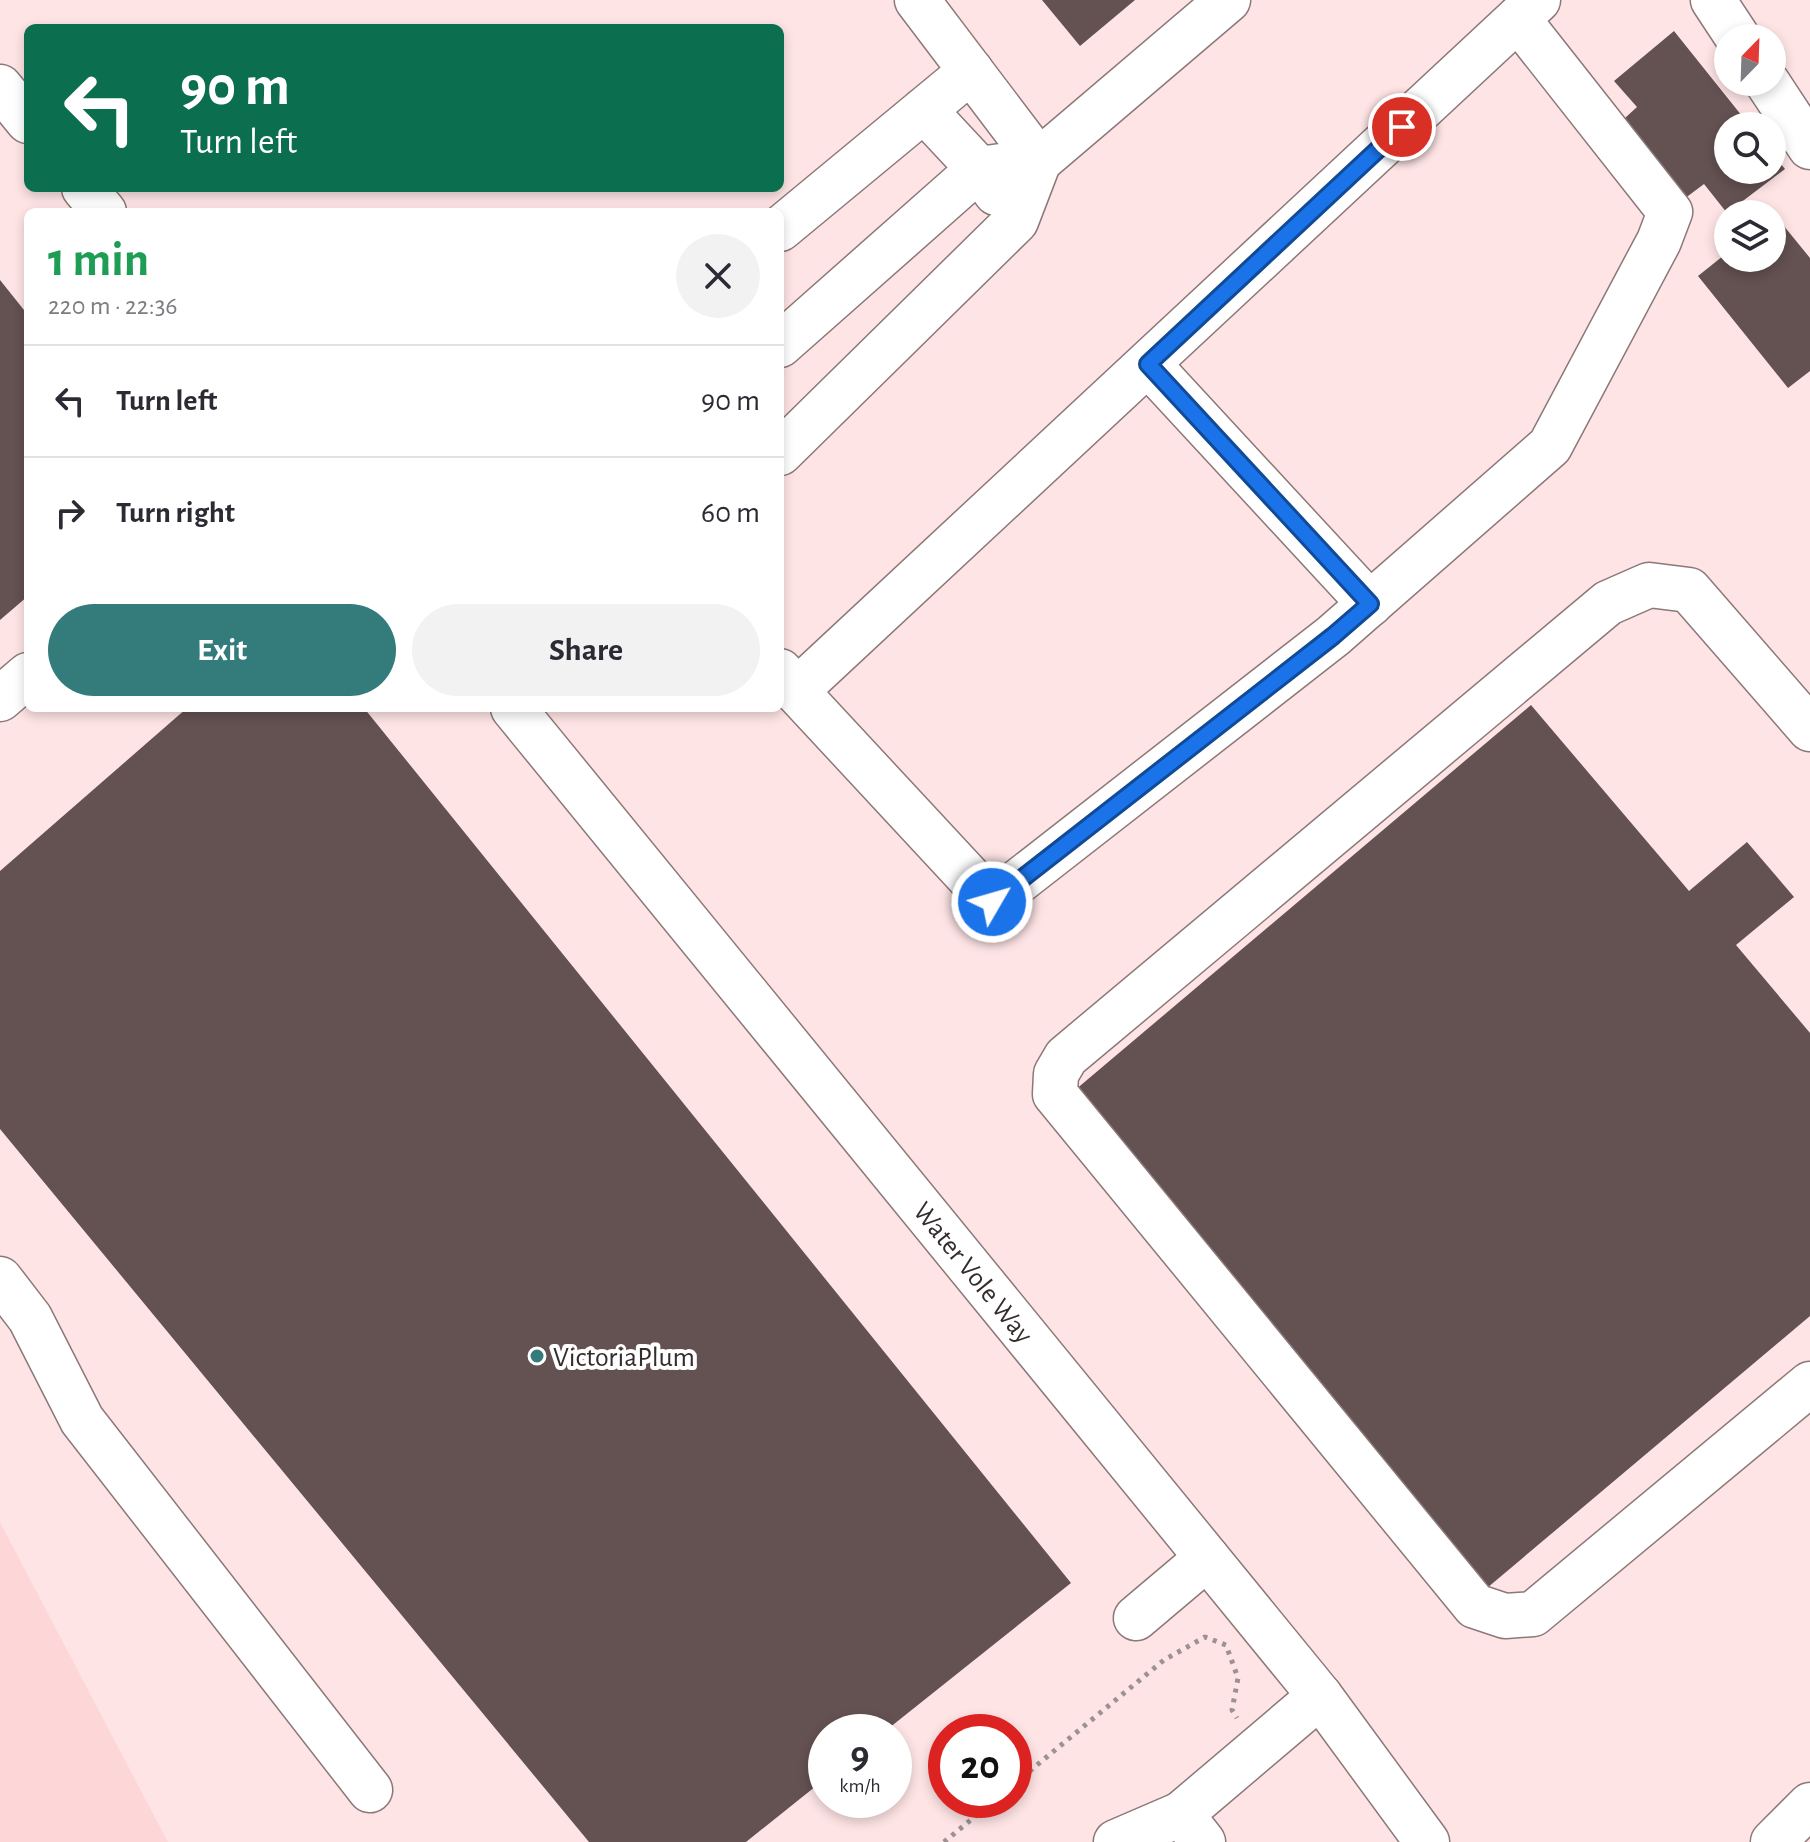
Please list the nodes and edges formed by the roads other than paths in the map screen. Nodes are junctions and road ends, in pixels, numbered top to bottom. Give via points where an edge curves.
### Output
1 (917, 0) edge
2 (1228, 0) edge
3 (1528, 10) edge
4 (971, 71) junction
5 (0, 87) edge
6 (1776, 96) edge
7 (924, 110) junction
8 (24, 116) edge
9 (1810, 147) edge
10 (1039, 161) junction
11 (979, 169) junction
12 (87, 192) edge
13 (101, 208) edge
14 (1016, 221) junction
15 (784, 226) edge
16 (784, 341) edge
17 (1148, 364) junction
18 (784, 449) edge
19 (1370, 604) junction
20 (24, 678) edge
21 (788, 681) edge
22 (0, 699) edge
23 (516, 712) edge
24 (1810, 729) edge
25 (0, 1279) edge
26 (1810, 1384) edge
27 (1207, 1558) junction
28 (1136, 1618) dead end
29 (1320, 1696) junction
30 (370, 1790) dead end
31 (1810, 1805) edge
32 (1192, 1828) edge
33 (1116, 1842) edge
34 (1427, 1842) edge
35 (1773, 1842) edge

1 - 4 street
2 - 10 street
3 - 17 street
3 - 19 street via 1670,212 1550,446
4 - 7 street
4 - 10 street
5 - 8 street
6 - 9 street
7 - 11 street
7 - 15 street
10 - 11 street
10 - 14 street
11 - 14 street
11 - 16 street
12 - 13 street
14 - 18 street
17 - 19 street
17 - 21 street
19 - 21 street via 992,902
20 - 22 street
23 - 27 street, Water Vole Way
24 - 26 street via 1689,590 1649,585 1608,603 1066,1057 1056,1074 1055,1094 1475,1606 1505,1616 1533,1614
25 - 30 street via 30,1318 82,1420
27 - 28 street
27 - 29 street, Water Vole Way
29 - 32 street via 1258,1749
29 - 34 street, Water Vole Way
31 - 35 street
32 - 33 street

